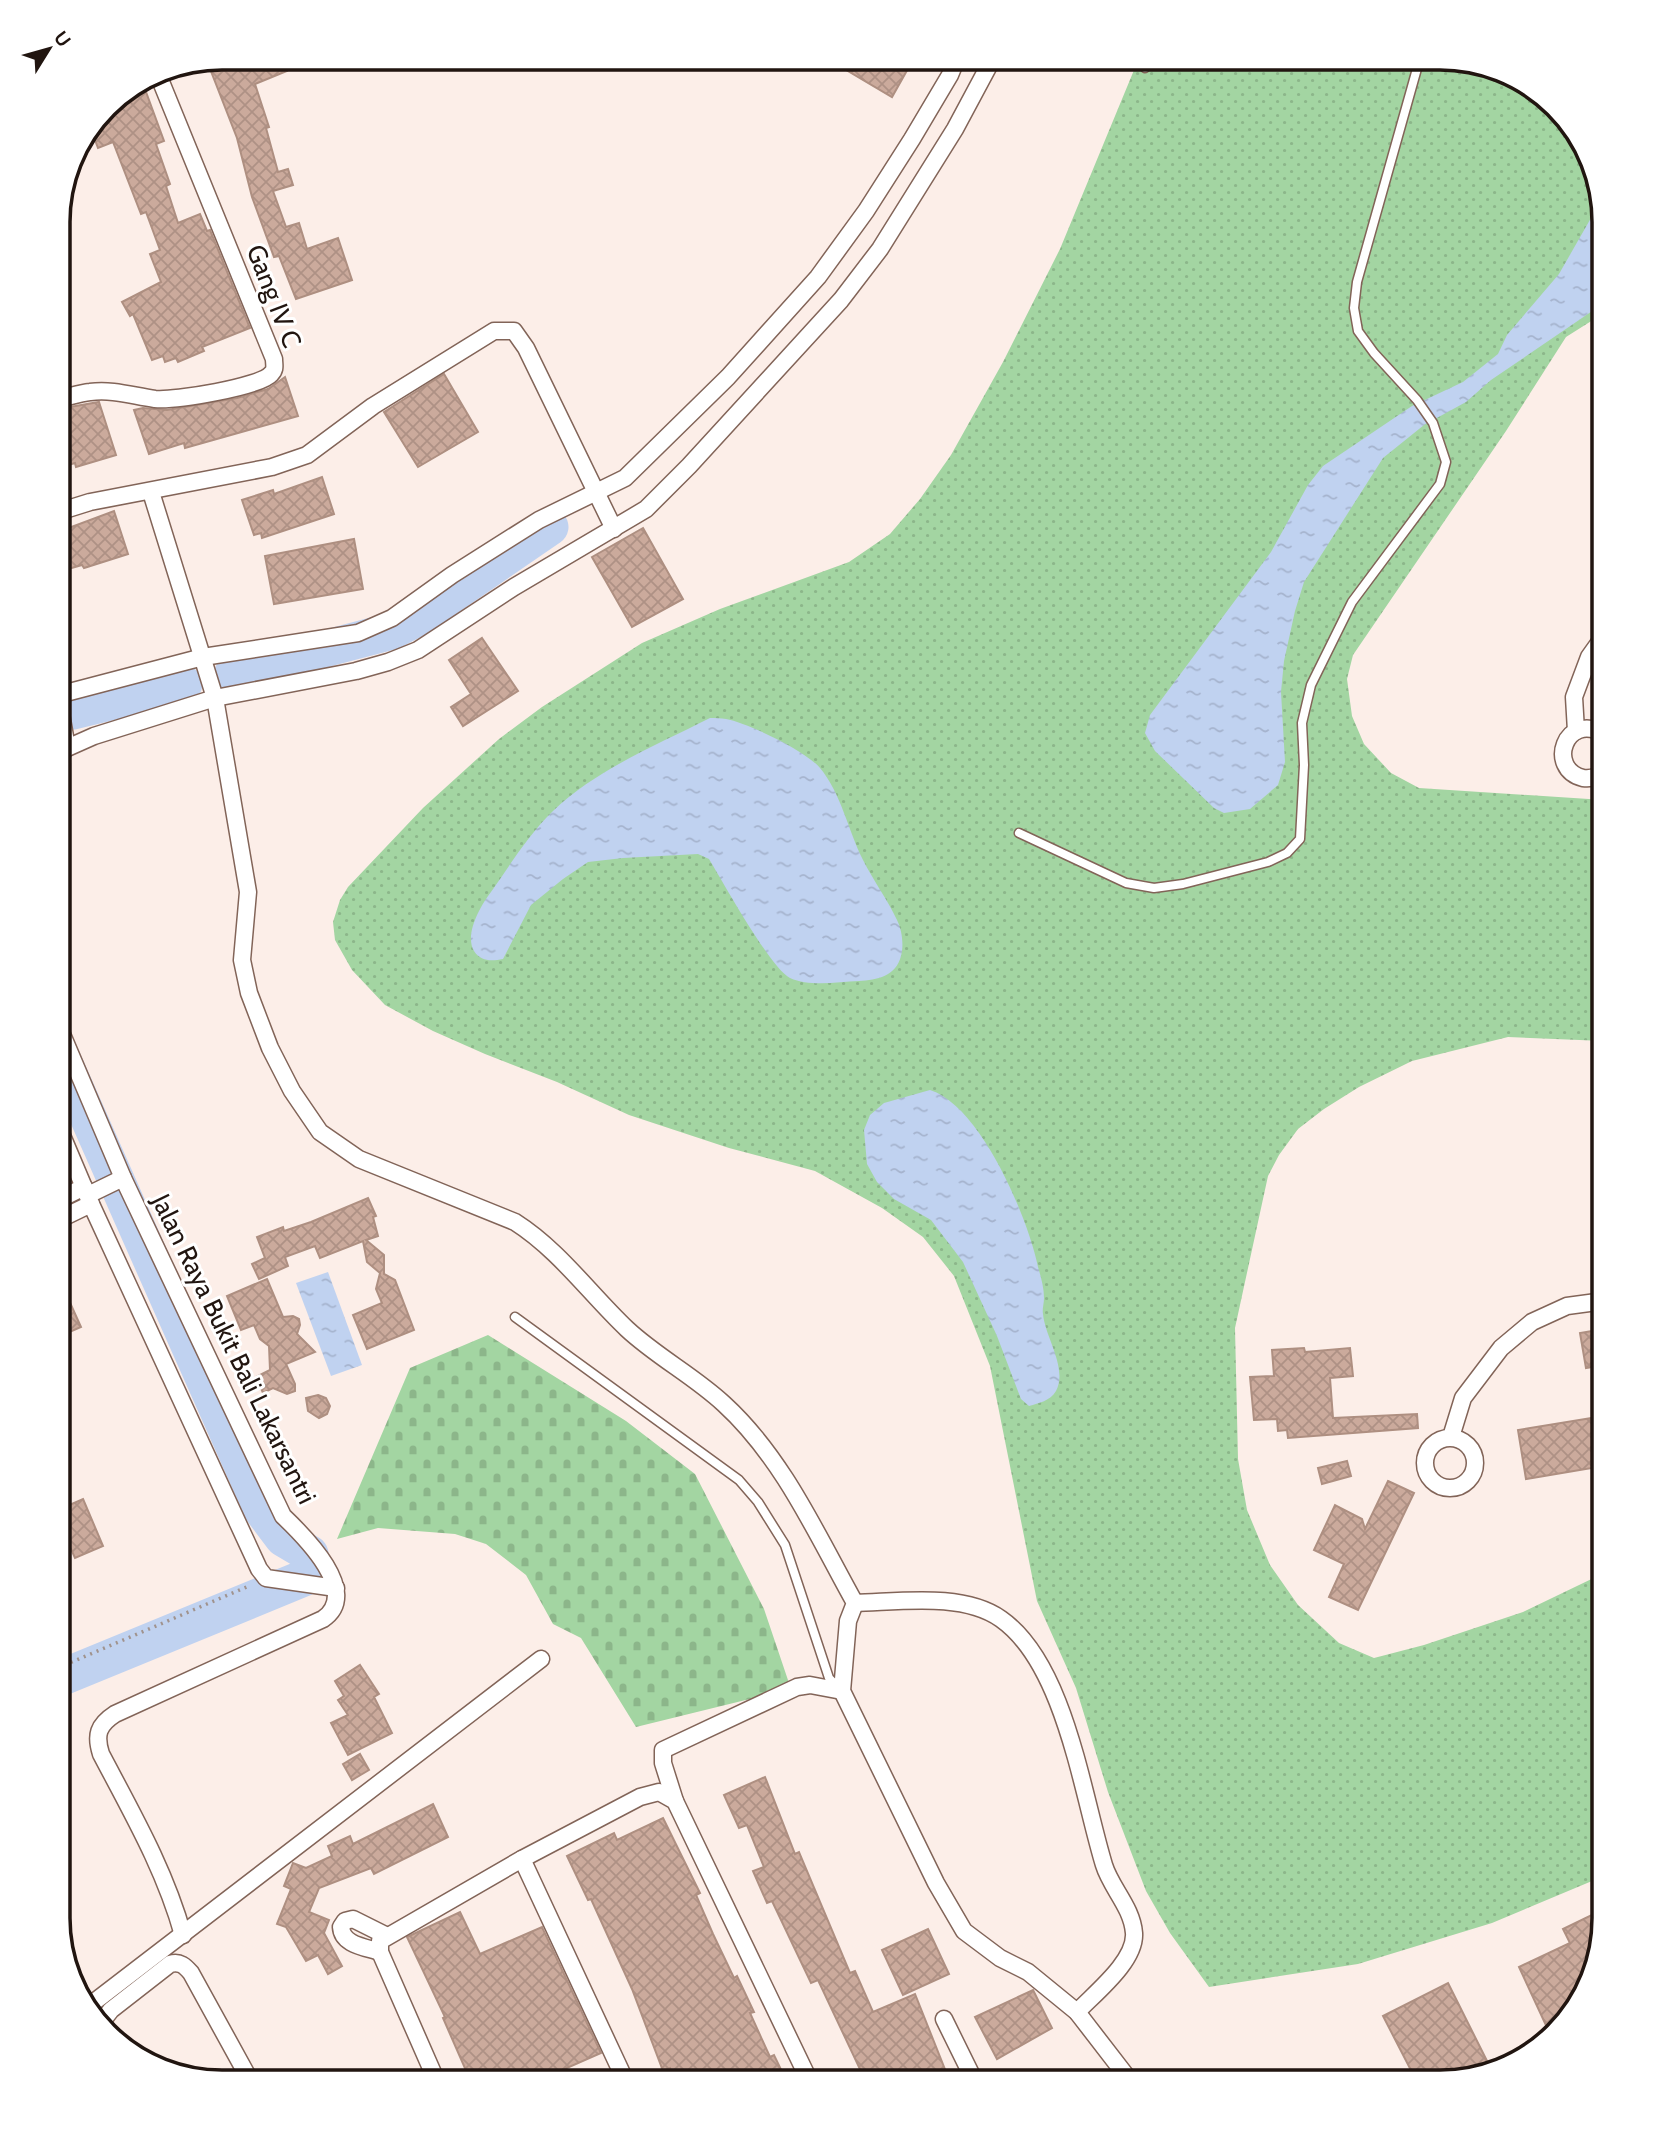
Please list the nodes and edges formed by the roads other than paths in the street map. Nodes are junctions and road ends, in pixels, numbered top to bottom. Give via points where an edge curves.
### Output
1 (952, 70) edge
2 (987, 70) edge
3 (1417, 70) edge
4 (162, 83) edge
5 (70, 396) edge
6 (151, 492) junction
7 (597, 492) junction
8 (70, 508) edge
9 (614, 529) junction
10 (1592, 653) edge
11 (203, 657) junction
12 (70, 693) edge
13 (215, 698) junction
14 (1592, 729) edge
15 (1576, 731) junction
16 (70, 747) edge
17 (1592, 777) edge
18 (1019, 833) dead end
19 (70, 1054) edge
20 (70, 1151) edge
21 (121, 1179) junction
22 (91, 1194) junction
23 (70, 1198) edge
24 (70, 1211) edge
25 (1592, 1303) edge
26 (515, 1317) dead end
27 (1451, 1437) dead end
28 (329, 1586) junction
29 (855, 1604) junction
30 (541, 1659) dead end
31 (842, 1691) junction
32 (675, 1801) junction
33 (522, 1859) junction
34 (183, 1935) junction
35 (95, 2001) edge
36 (1077, 2012) junction
37 (106, 2016) edge
38 (944, 2019) dead end
39 (244, 2070) edge
40 (432, 2070) edge
41 (620, 2070) edge
42 (804, 2070) edge
43 (969, 2070) edge
44 (1122, 2070) edge

1 - 7 street via 866,211 818,277 660,446 625,478
2 - 9 street via 880,249 841,300 689,466 646,509
3 - 18 lane via 1357,282 1354,308 1358,331 1433,423 1446,462 1440,484 1352,602 1311,685 1302,723 1300,839 1287,853 1268,862 1154,888 1126,883
4 - 5 street, Gang IV C via 275,369 257,383 175,400 126,392
6 - 7 street via 272,467 307,455 373,406 494,331 514,331 526,348
6 - 8 street
6 - 11 street
7 - 9 street
7 - 11 street via 539,520 393,618 358,633
9 - 13 street via 418,650 356,671
10 - 15 street via 1574,696
11 - 12 street
11 - 13 street
13 - 16 street
13 - 29 street via 248,892 242,960 249,993 270,1048 320,1132 359,1159 516,1222 537,1236 629,1331 726,1405 759,1443 786,1478
14 - 15 street
15 - 17 street via 1564,745 1565,764 1579,777
19 - 21 street, Jalan Raya Bukit Bali Lakarsantri
20 - 22 street
21 - 22 street
21 - 28 street, Jalan Raya Bukit Bali Lakarsantri via 283,1516 304,1535 329,1570
22 - 23 street
22 - 24 street
22 - 28 street via 259,1569 266,1578
25 - 27 street via 1567,1306 1532,1322 1501,1348 1462,1398
26 - 31 lane via 746,1488 785,1545 829,1678
28 - 34 street via 337,1602 333,1613 115,1714 98,1729 101,1754 173,1898
29 - 31 street via 848,1621
29 - 36 street via 931,1600 969,1606 1000,1618 1027,1645 1048,1680 1069,1736 1105,1869 1127,1907 1134,1934 1128,1959
30 - 34 street
31 - 32 street via 797,1687 663,1750
31 - 36 street via 964,1931 1028,1972
32 - 33 street via 659,1792 640,1797
32 - 42 street
33 - 40 street via 382,1943
33 - 41 street
34 - 35 street
36 - 44 street
37 - 39 street via 160,1972 176,1962 184,1965
38 - 43 street

